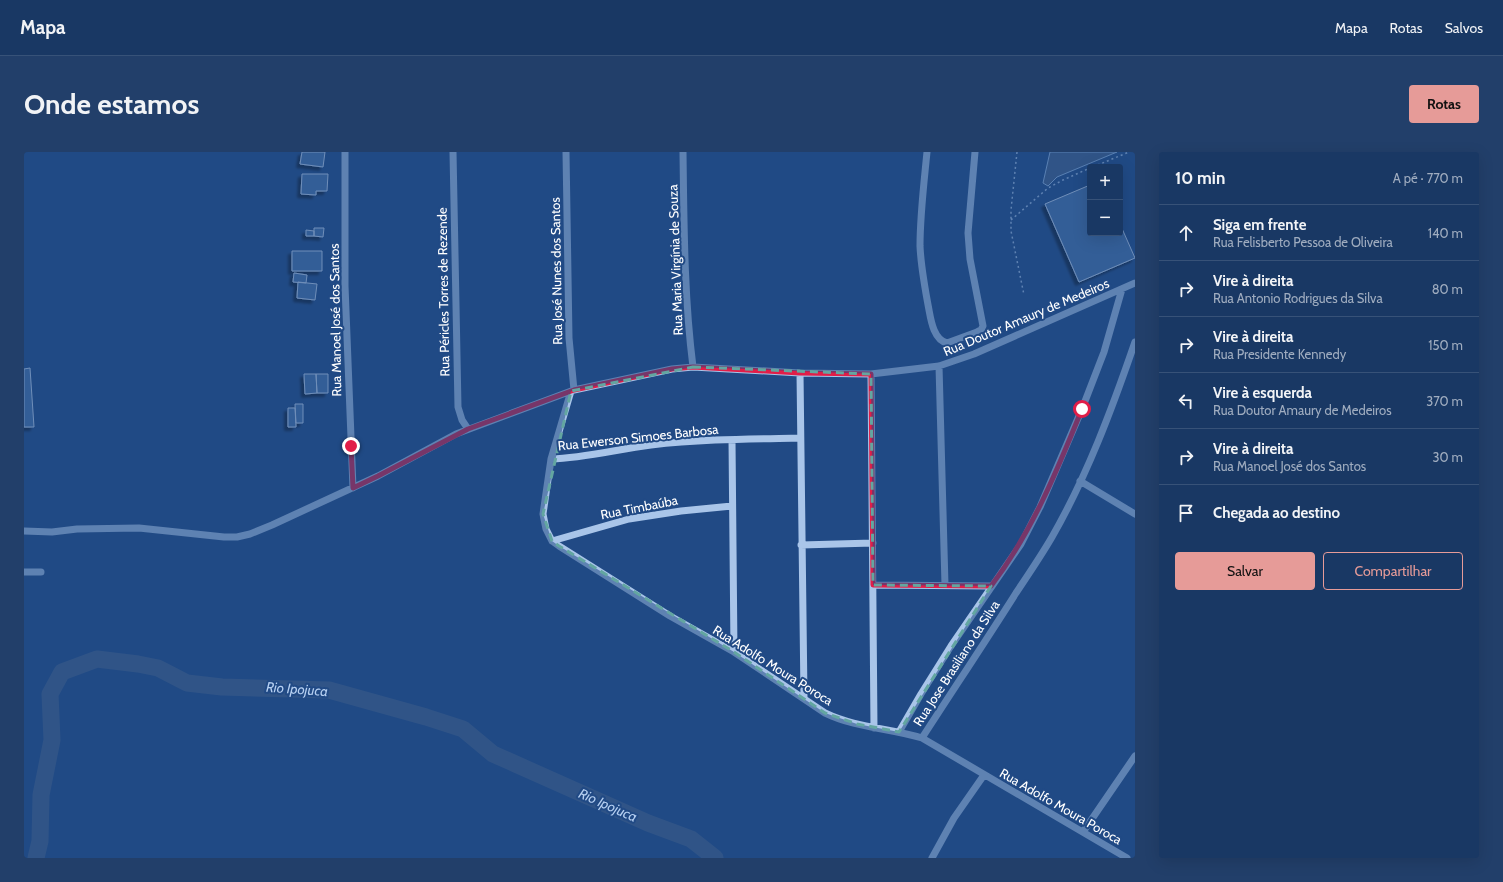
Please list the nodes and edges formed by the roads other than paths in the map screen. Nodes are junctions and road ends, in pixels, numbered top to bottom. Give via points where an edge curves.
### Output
1 (453, 152) edge
2 (566, 152) edge
3 (684, 152) edge
4 (926, 152) edge
5 (975, 152) edge
6 (347, 153) edge
7 (1135, 283) edge
8 (1122, 289) junction
9 (1135, 342) edge
10 (939, 366) junction
11 (693, 367) junction
12 (800, 373) junction
13 (871, 374) junction
14 (572, 391) junction
15 (468, 429) junction
16 (800, 438) junction
17 (732, 440) junction
18 (552, 459) junction
19 (1080, 481) junction
20 (353, 488) junction
21 (732, 506) junction
22 (1135, 514) edge
23 (24, 531) edge
24 (552, 541) junction
25 (873, 543) junction
26 (801, 544) junction
27 (24, 572) edge
28 (41, 572) dead end
29 (873, 585) junction
30 (945, 585) junction
31 (991, 586) junction
32 (734, 652) junction
33 (804, 697) junction
34 (874, 728) junction
35 (899, 732) junction
36 (922, 738) junction
37 (1135, 756) edge
38 (984, 775) junction
39 (1083, 832) junction
40 (932, 858) edge
41 (1127, 858) edge

1 - 15 street, Rua Péricles Torres de Rezende via 458,407
2 - 14 street, Rua José Nunes dos Santos
3 - 11 street, Rua Maria Virgínia de Souza via 686,302
4 - 5 street, Rua Doutor Amaury de Medeiros via 920,225 924,285 936,333 939,339 947,343 977,332 983,326 968,241
6 - 20 street, Rua Manoel José dos Santos via 345,286
7 - 8 street, Rua Doutor Amaury de Medeiros
8 - 10 street, Rua Doutor Amaury de Medeiros via 974,354
8 - 31 street via 1104,352 1040,507 1021,544
9 - 19 street, Rua Jose Brasiliano da Silva via 1116,398
10 - 13 street, Rua Doutor Amaury de Medeiros
10 - 30 street
11 - 12 street, Rua Doutor Amaury de Medeiros
11 - 14 street, Rua Doutor Amaury de Medeiros via 672,369
12 - 13 street, Rua Doutor Amaury de Medeiros
12 - 16 street
13 - 25 street
14 - 15 street, Rua Doutor Amaury de Medeiros
14 - 18 street
15 - 20 street, Rua Doutor Amaury de Medeiros
16 - 17 street, Rua Ewerson Simoes Barbosa
16 - 26 street
17 - 18 street, Rua Ewerson Simoes Barbosa via 706,440
17 - 21 street
18 - 24 street via 543,514
19 - 22 street
19 - 36 street, Rua Jose Brasiliano da Silva via 1051,538
20 - 23 street, Rua Doutor Amaury de Medeiros via 272,525 237,537 140,528
21 - 24 street, Rua Timbaúba via 629,519
21 - 32 street
24 - 32 street, Rua Adolfo Moura Poroca via 663,612
25 - 26 street
25 - 29 street
26 - 33 street
27 - 28 street
29 - 30 street
29 - 34 street
30 - 31 street
31 - 35 street
32 - 33 street, Rua Adolfo Moura Poroca
33 - 34 street, Rua Adolfo Moura Poroca via 840,720
34 - 35 street, Rua Adolfo Moura Poroca
35 - 36 street, Rua Adolfo Moura Poroca
36 - 38 street, Rua Adolfo Moura Poroca
37 - 39 street
38 - 39 street, Rua Adolfo Moura Poroca
38 - 40 street via 954,818
39 - 41 street, Rua Adolfo Moura Poroca

